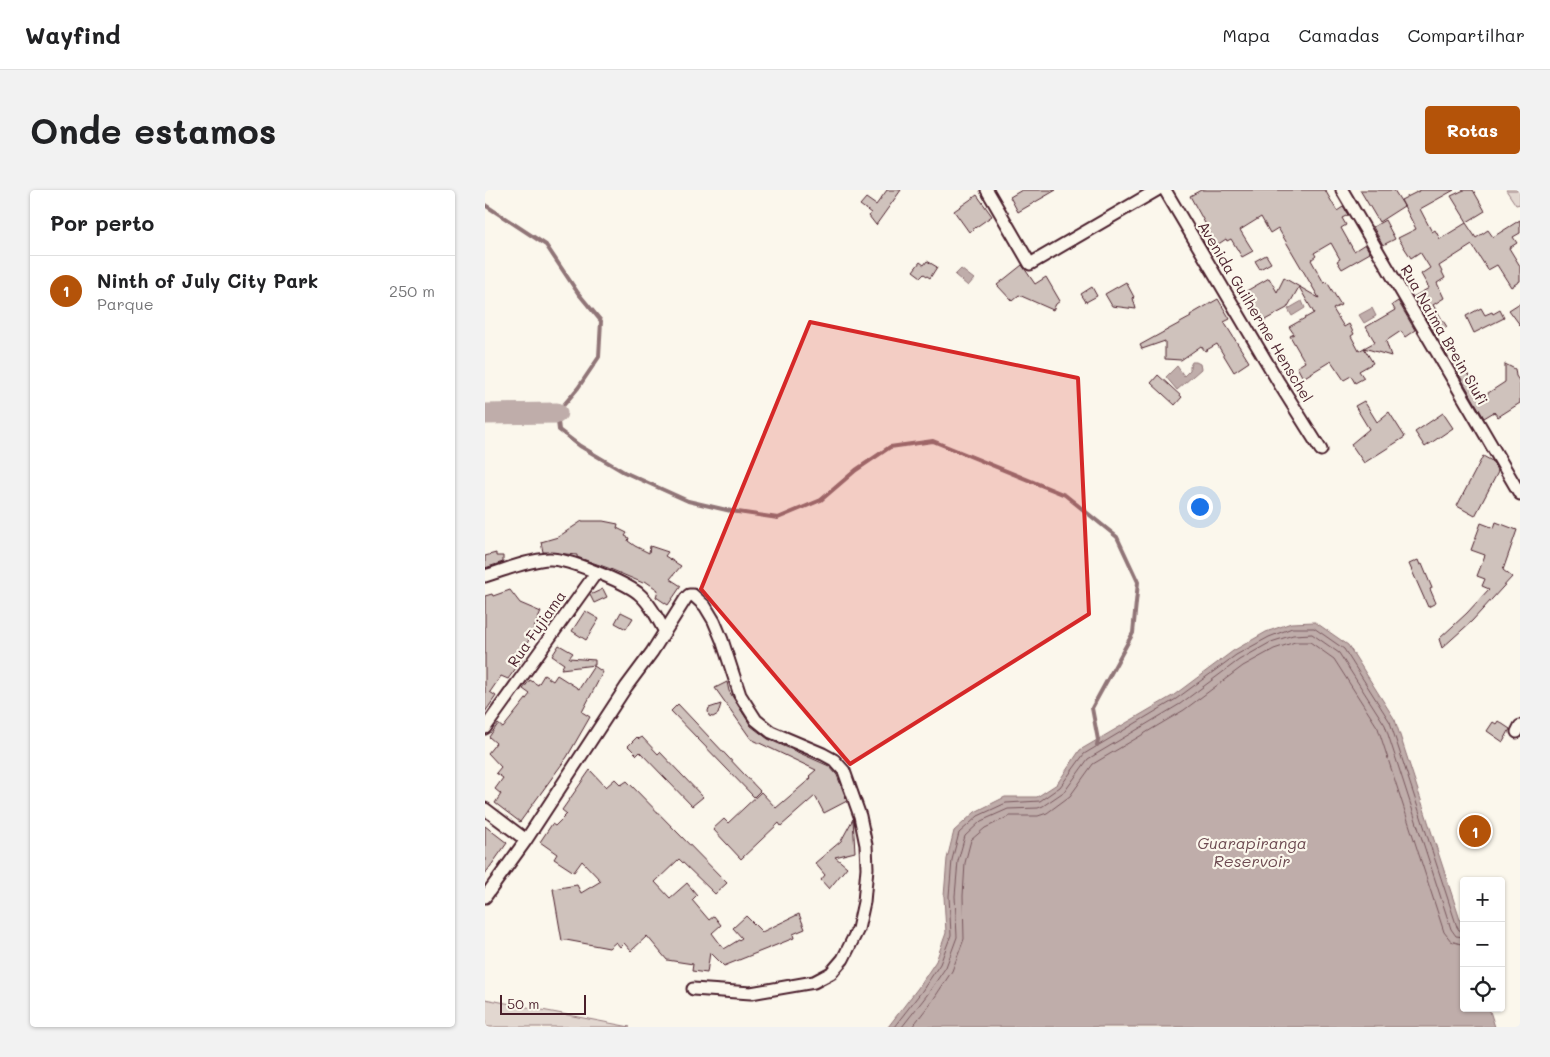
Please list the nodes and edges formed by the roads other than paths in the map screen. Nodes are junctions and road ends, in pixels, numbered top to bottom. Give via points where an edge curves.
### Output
1 (987, 190) edge
2 (1157, 190) edge
3 (1165, 190) edge
4 (1343, 190) edge
5 (1321, 450) dead end
6 (1520, 494) edge
7 (596, 572) junction
8 (485, 576) edge
9 (665, 632) junction
10 (485, 728) edge
11 (485, 810) edge
12 (526, 840) junction
13 (485, 897) edge
14 (693, 989) dead end

1 - 2 street via 1030,264
3 - 5 street, Avenida Guilherme Henschel
4 - 6 street, Rua Naima Brein Siufi
7 - 8 street via 572,562 546,559
7 - 9 street via 643,598
7 - 10 street, Rua Fujiama
9 - 12 street
9 - 14 street via 688,596 691,594 698,598 714,621 737,689 756,720 771,732 823,754 840,766 860,816 866,845 865,894 858,929 843,959 831,973 814,982 751,993
11 - 12 street
12 - 13 street

